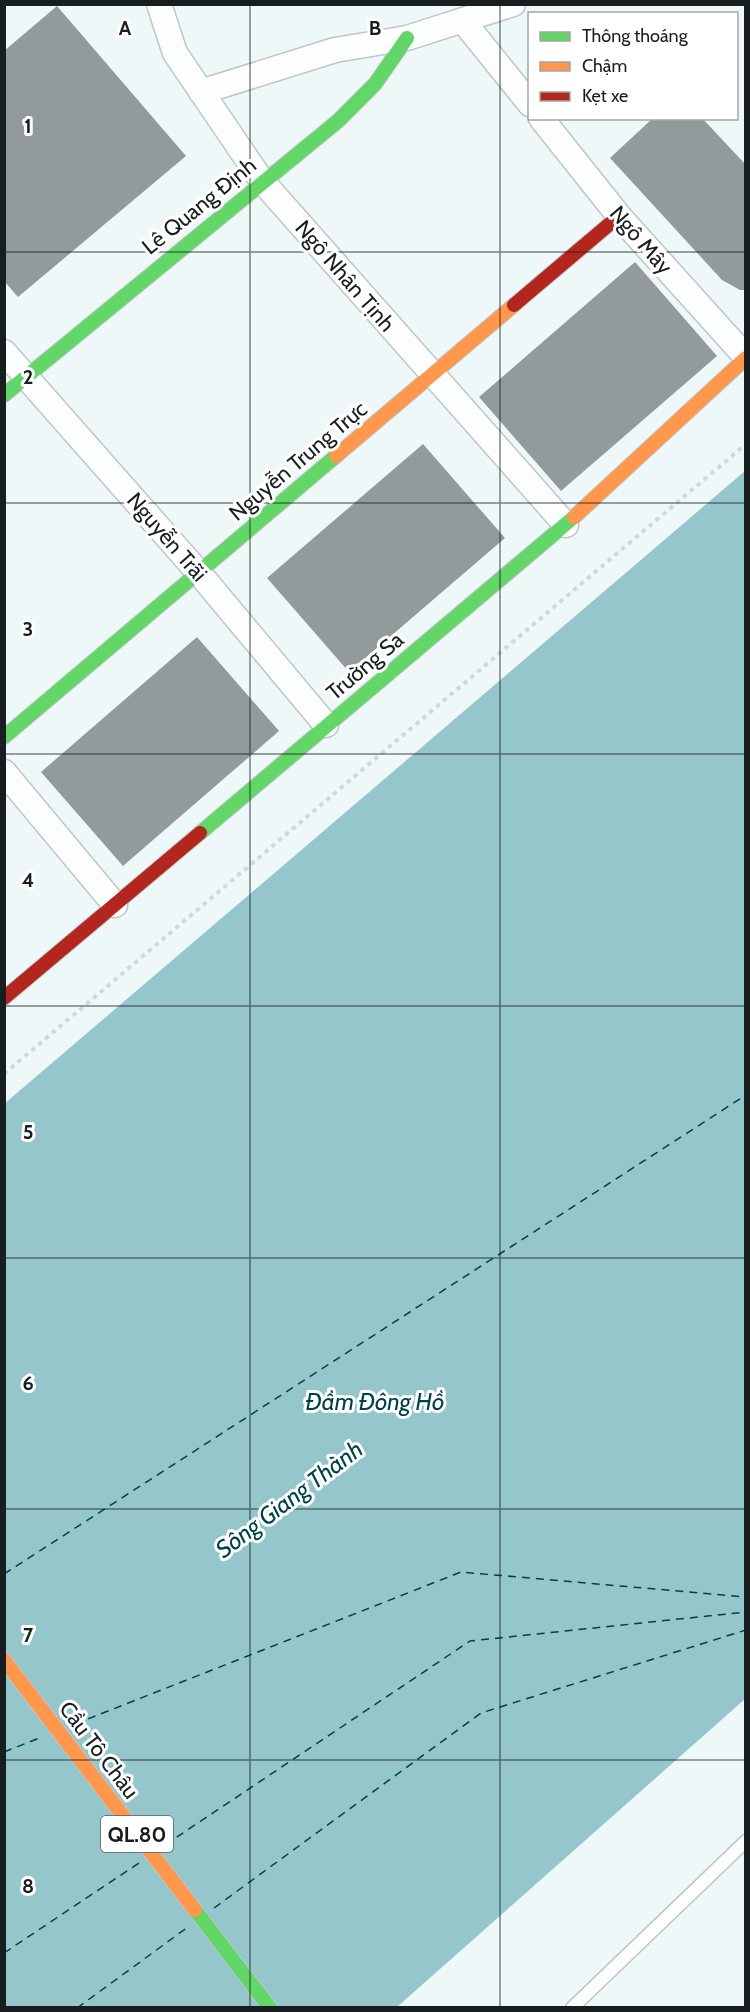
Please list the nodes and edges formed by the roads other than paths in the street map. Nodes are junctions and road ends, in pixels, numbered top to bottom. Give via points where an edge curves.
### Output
1 (159, 4) edge
2 (513, 4) edge
3 (463, 21) junction
4 (407, 38) junction
5 (201, 92) junction
6 (528, 102) edge
7 (544, 120) edge
8 (262, 182) junction
9 (619, 216) junction
10 (4, 352) edge
11 (746, 358) edge
12 (27, 375) junction
13 (432, 375) junction
14 (4, 395) edge
15 (566, 525) junction
16 (198, 573) junction
17 (326, 725) junction
18 (4, 737) edge
19 (4, 772) edge
20 (115, 905) junction
21 (4, 998) edge
22 (4, 1660) edge
23 (746, 1841) edge
24 (270, 2007) edge
25 (572, 2007) edge

1 - 5 street, Ngô Nhân Tịnh via 175,52
2 - 3 street
3 - 4 street
3 - 6 street
4 - 5 street via 335,50
4 - 8 main road, Lê Quang Định via 375,84 338,121
5 - 8 street, Ngô Nhân Tịnh
7 - 9 street, Ngô Mây
8 - 12 main road, Lê Quang Định
8 - 13 street, Ngô Nhân Tịnh
9 - 11 street, Ngô Mây
9 - 13 main road, Nguyễn Trung Trực
10 - 12 street, Nguyễn Trãi
11 - 15 main road, Trường Sa
12 - 14 main road, Lê Quang Định
12 - 16 street, Nguyễn Trãi
13 - 15 street, Ngô Nhân Tịnh
13 - 16 main road, Nguyễn Trung Trực
15 - 17 main road, Trường Sa
16 - 17 street, Nguyễn Trãi
16 - 18 main road, Nguyễn Trung Trực
17 - 20 main road, Trường Sa
19 - 20 street
20 - 21 main road, Trường Sa
22 - 24 main road, Cầu Tô Châu / QL.80
23 - 25 lane

